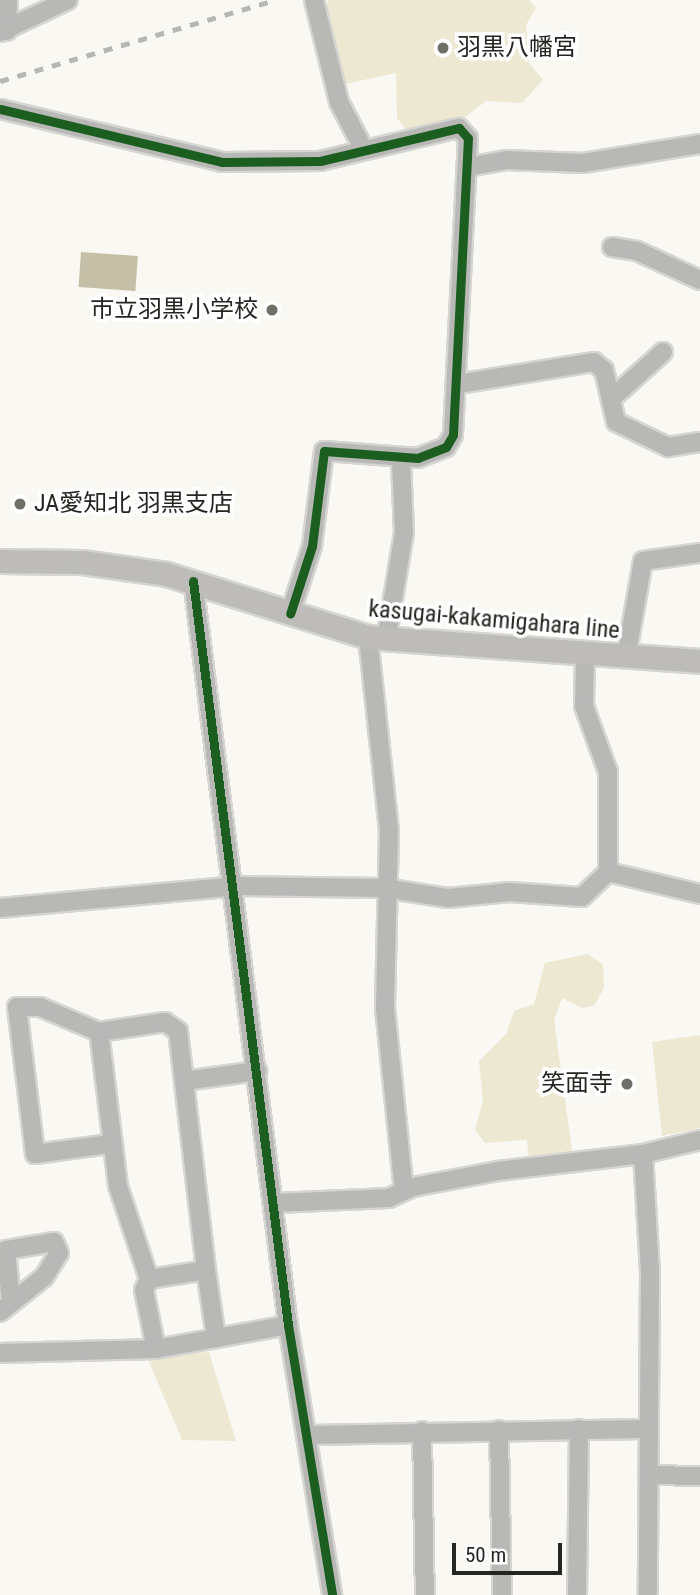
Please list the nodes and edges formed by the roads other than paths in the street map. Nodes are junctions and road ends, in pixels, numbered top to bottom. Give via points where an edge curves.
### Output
1 (8, 0) edge
2 (68, 0) edge
3 (314, 0) edge
4 (3, 32) edge
5 (0, 109) edge
6 (700, 144) edge
7 (363, 148) junction
8 (467, 167) junction
9 (612, 247) dead end
10 (700, 280) edge
11 (663, 352) dead end
12 (458, 384) junction
13 (611, 399) junction
14 (700, 442) edge
15 (401, 459) junction
16 (700, 553) edge
17 (0, 561) edge
18 (193, 581) junction
19 (290, 614) junction
20 (377, 636) junction
21 (585, 657) junction
22 (626, 658) junction
23 (700, 661) edge
24 (608, 872) junction
25 (235, 886) junction
26 (384, 888) junction
27 (700, 894) edge
28 (0, 908) edge
29 (99, 1032) junction
30 (257, 1071) junction
31 (184, 1081) junction
32 (700, 1140) edge
33 (110, 1144) junction
34 (643, 1154) junction
35 (404, 1191) junction
36 (275, 1203) junction
37 (206, 1270) junction
38 (149, 1279) junction
39 (288, 1325) junction
40 (216, 1338) junction
41 (156, 1349) junction
42 (0, 1353) edge
43 (579, 1429) junction
44 (649, 1429) junction
45 (499, 1430) junction
46 (422, 1431) junction
47 (306, 1435) junction
48 (649, 1475) junction
49 (700, 1476) edge
50 (332, 1595) edge
51 (425, 1595) edge
52 (502, 1595) edge
53 (577, 1595) edge
54 (648, 1595) edge

1 - 4 street
2 - 4 street
3 - 7 street via 339,102
5 - 7 street via 222,162 284,165
6 - 8 street via 583,163 507,160
7 - 8 street via 459,128 468,138
8 - 12 street
9 - 10 street via 637,251
11 - 13 street
12 - 13 street via 594,362 604,370
12 - 15 street via 446,447
13 - 14 street via 616,422 668,447
15 - 19 street via 324,451 313,546
15 - 20 street via 404,532
16 - 22 street via 643,561
17 - 18 main road, kasugai-kakamigahara line via 82,562
18 - 19 main road, kasugai-kakamigahara line
18 - 25 street
19 - 20 main road, kasugai-kakamigahara line
20 - 21 main road, kasugai-kakamigahara line
20 - 26 street via 389,830
21 - 22 main road, kasugai-kakamigahara line
21 - 24 street via 584,706 608,772
22 - 23 main road, kasugai-kakamigahara line
24 - 26 street via 582,897 509,892 448,898
24 - 27 street
25 - 26 street
25 - 28 street
25 - 30 street
26 - 35 street via 389,1074 399,1108
29 - 31 street via 165,1022 178,1031
29 - 33 street
29 - 33 street via 40,1007 17,1007 35,1154
30 - 31 street
30 - 36 street
31 - 37 street
32 - 34 street
33 - 38 street
34 - 35 street via 498,1171
34 - 44 street
35 - 36 street via 389,1198
36 - 39 street
37 - 38 street
37 - 40 street
38 - 41 street via 144,1290
39 - 40 street
39 - 47 street
40 - 41 street
41 - 42 street
43 - 44 street
43 - 45 street
43 - 53 street
44 - 48 street
45 - 46 street
45 - 52 street
46 - 47 street
46 - 51 street
47 - 50 street
48 - 49 street
48 - 54 street

